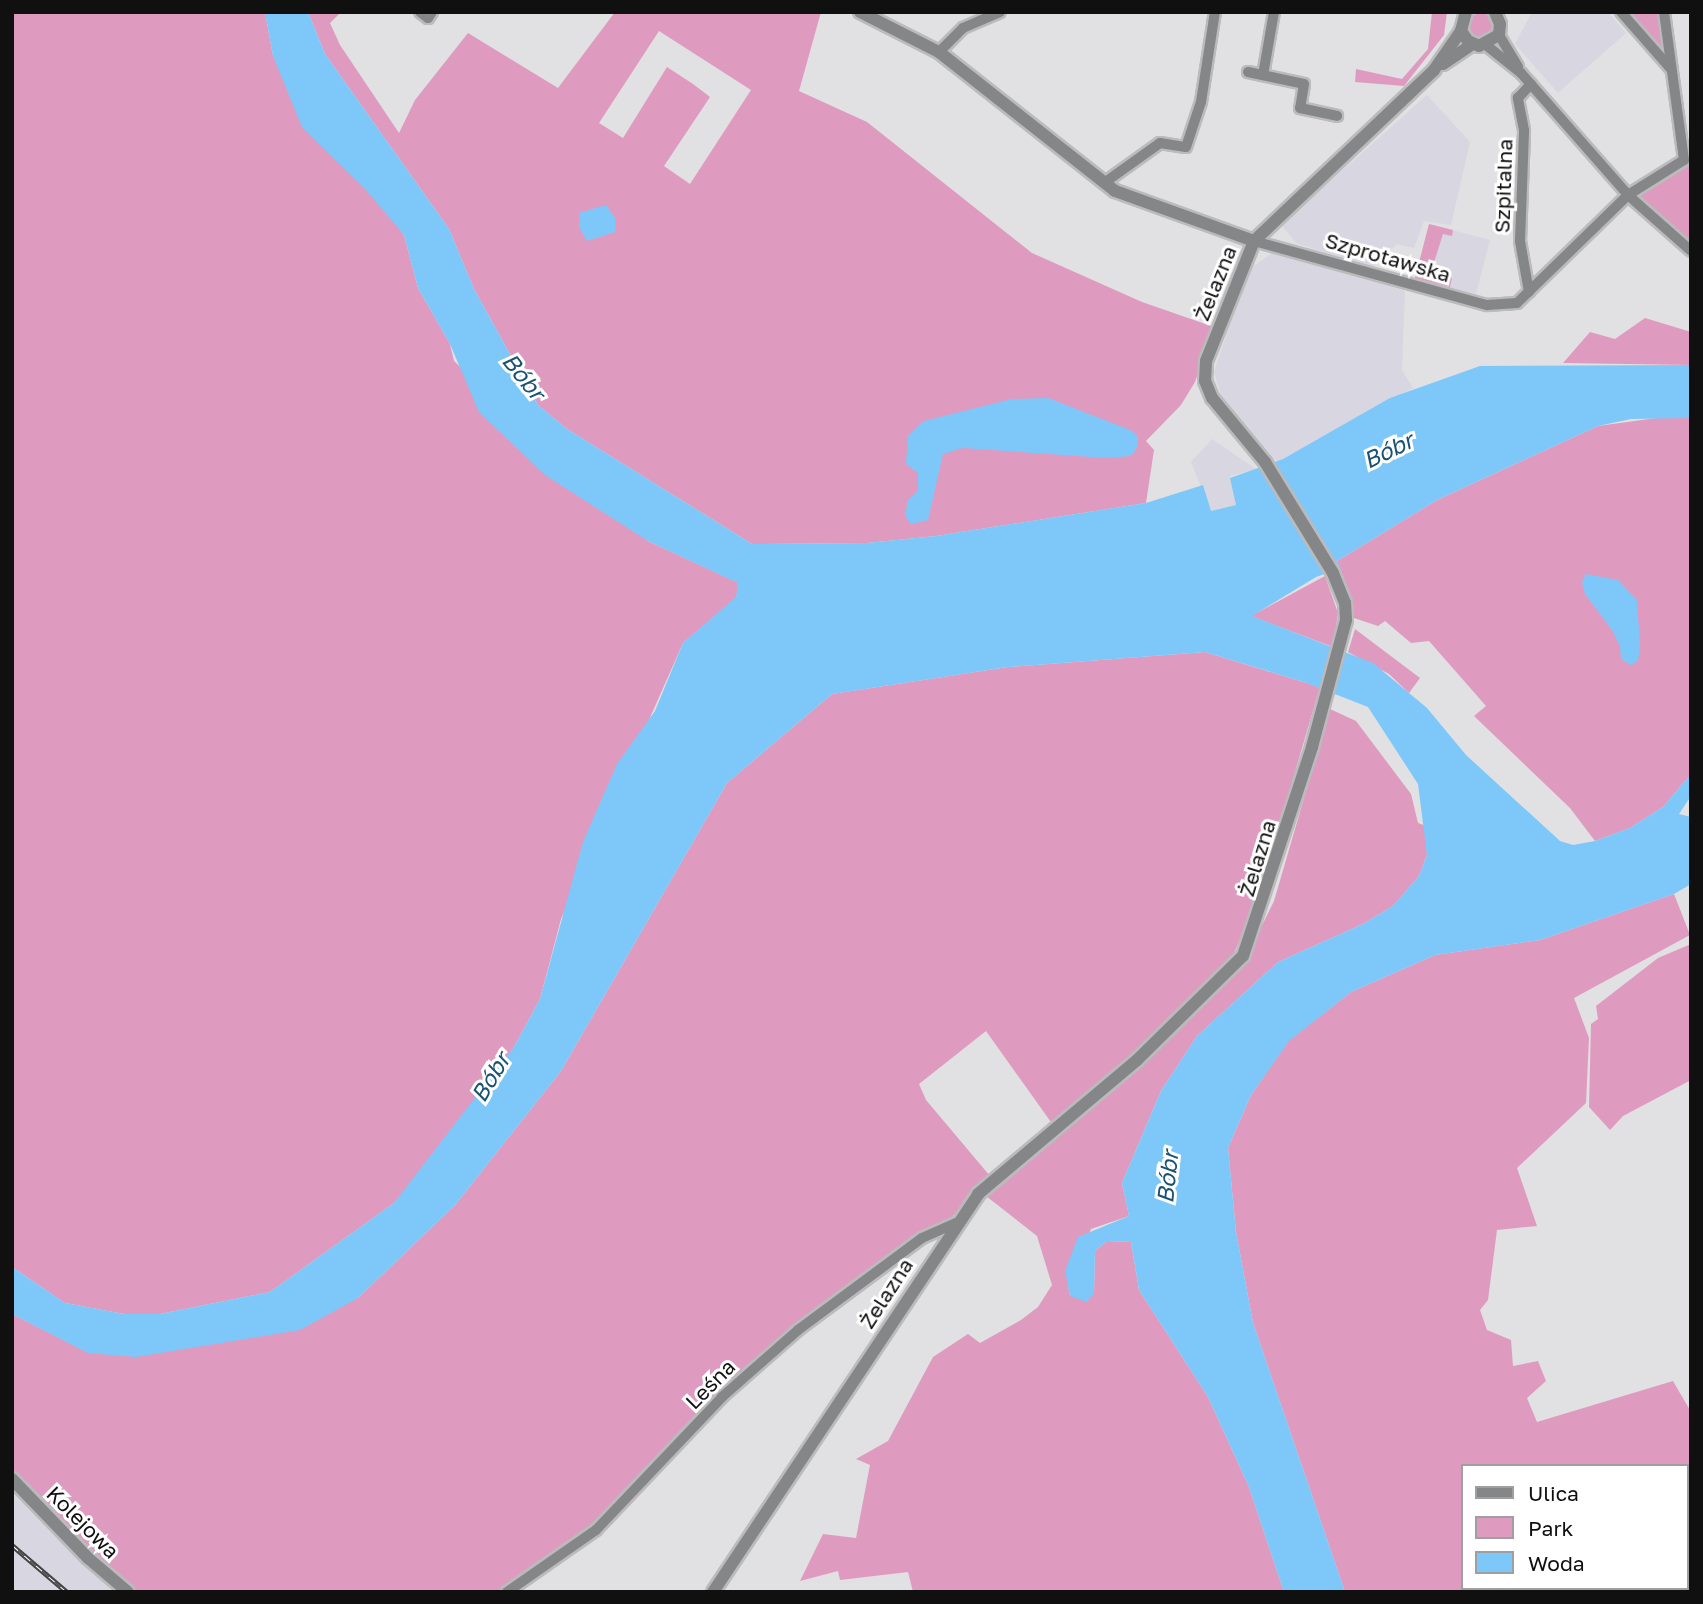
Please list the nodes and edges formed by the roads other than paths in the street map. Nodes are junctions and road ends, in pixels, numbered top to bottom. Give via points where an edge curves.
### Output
1 (419, 12) edge
2 (432, 12) edge
3 (860, 12) edge
4 (1000, 12) edge
5 (1215, 12) edge
6 (1274, 12) edge
7 (1621, 12) edge
8 (1664, 12) edge
9 (1499, 15) edge
10 (1462, 18) edge
11 (1499, 35) junction
12 (1479, 45) junction
13 (939, 52) junction
14 (1671, 69) junction
15 (1434, 70) junction
16 (1248, 72) dead end
17 (1521, 73) junction
18 (1263, 75) junction
19 (1531, 84) junction
20 (1336, 116) dead end
21 (1688, 158) edge
22 (1104, 183) junction
23 (1628, 195) junction
24 (1254, 241) junction
25 (1691, 251) edge
26 (1529, 292) junction
27 (956, 1223) junction
28 (12, 1479) edge
29 (720, 1588) edge
30 (128, 1592) edge
31 (507, 1592) edge

1 - 2 street via 428,18
3 - 13 street, Szprotawska
4 - 13 street via 963,28
5 - 22 street via 1201,102 1186,147 1160,142
6 - 18 street
7 - 14 street
8 - 14 street
9 - 11 street
10 - 12 street
10 - 15 street
11 - 12 street
11 - 17 street
12 - 15 street
12 - 17 street
13 - 22 street, Szprotawska
14 - 21 street
15 - 24 street, Żelazna
16 - 18 street
17 - 19 street
18 - 20 street via 1304,84 1300,108
19 - 23 street
19 - 26 street, Szpitalna via 1518,98 1524,130 1520,241
21 - 23 street, Szprotawska
22 - 24 street, Szprotawska via 1130,199
23 - 25 street
23 - 26 street, Szprotawska
24 - 26 street, Szprotawska via 1487,305 1510,306
24 - 27 street, Żelazna via 1211,344 1205,381 1219,410 1265,462 1333,573 1345,603 1344,638 1243,956 1137,1060 978,1194
27 - 29 street, Żelazna
27 - 31 street, Leśna via 922,1238 798,1330 722,1397 596,1530
28 - 30 street, Kolejowa via 88,1558

